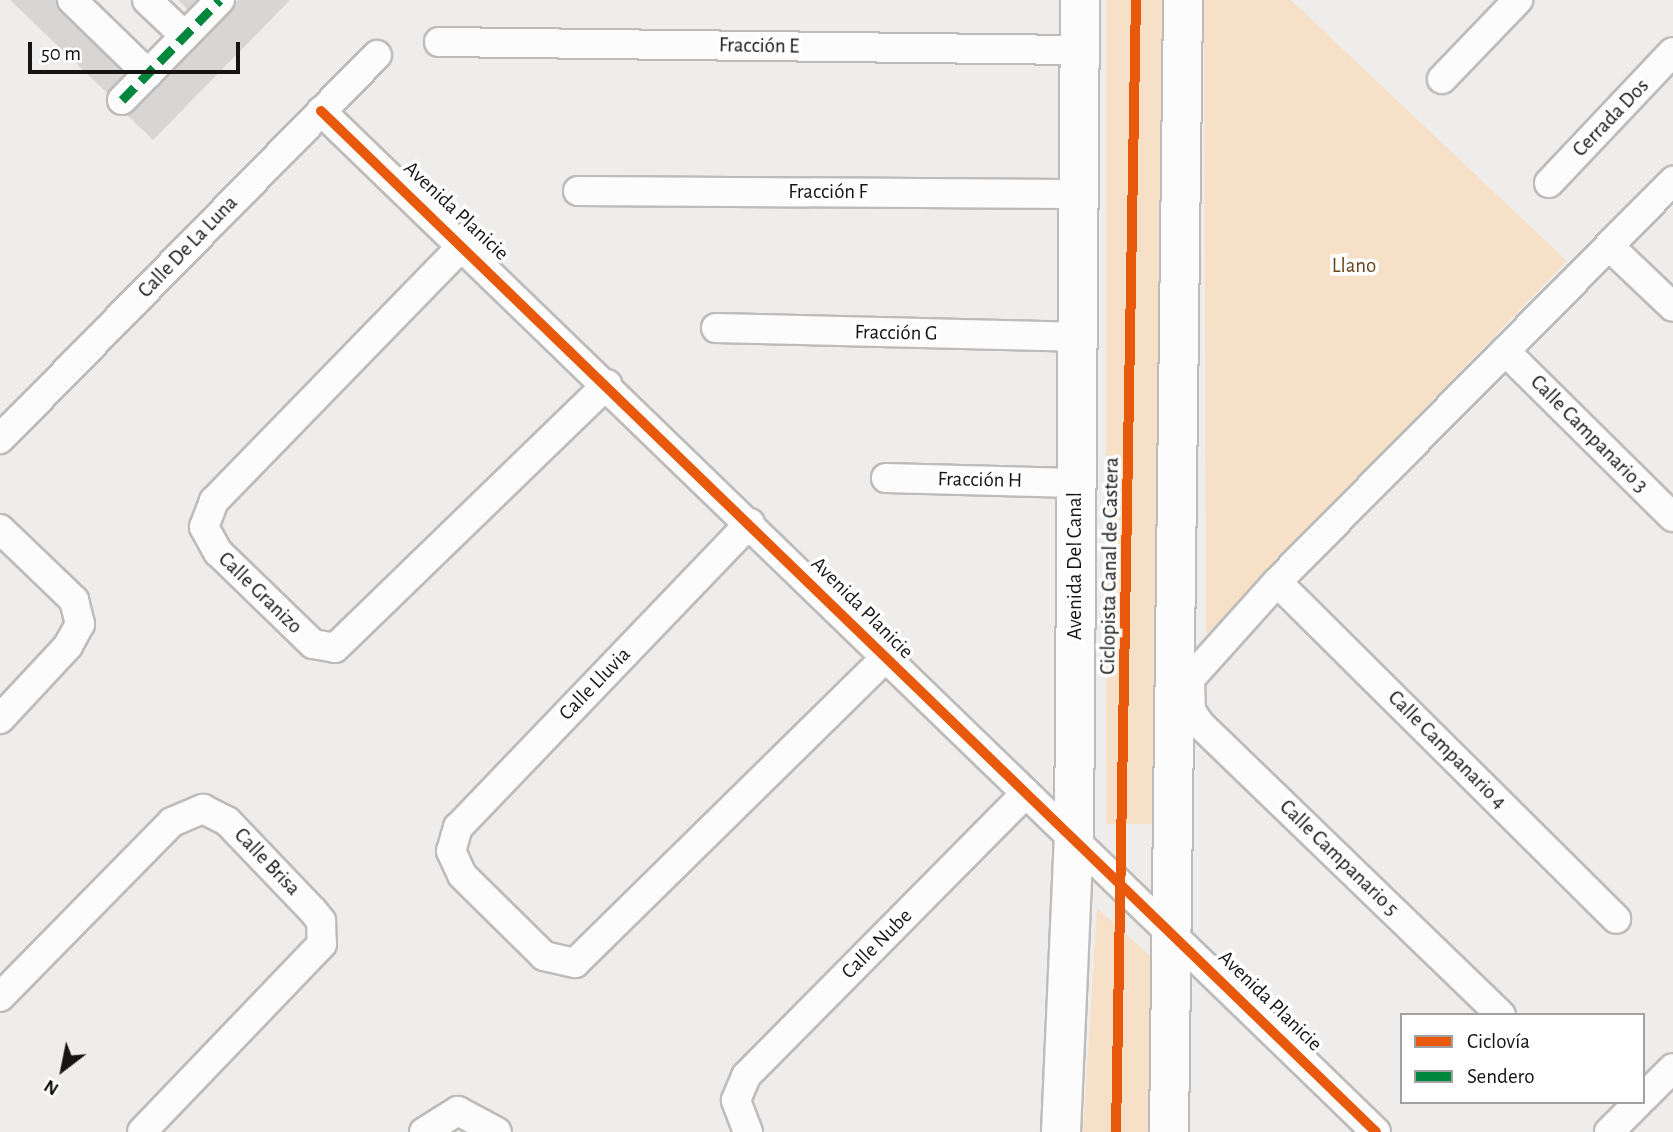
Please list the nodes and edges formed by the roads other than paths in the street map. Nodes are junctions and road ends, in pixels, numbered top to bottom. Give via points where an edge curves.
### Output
1 (72, 0) edge
2 (147, 0) edge
3 (220, 0) edge
4 (1080, 0) edge
5 (1183, 0) edge
6 (1518, 0) edge
7 (186, 36) junction
8 (439, 42) dead end
9 (1078, 51) junction
10 (1673, 52) edge
11 (377, 55) dead end
12 (148, 74) junction
13 (1442, 79) dead end
14 (122, 100) dead end
15 (321, 111) junction
16 (1673, 181) edge
17 (1549, 183) dead end
18 (578, 191) dead end
19 (1078, 194) junction
20 (464, 244) junction
21 (1609, 246) junction
22 (1673, 307) edge
23 (716, 328) dead end
24 (1076, 337) junction
25 (1504, 351) junction
26 (607, 384) junction
27 (0, 439) edge
28 (886, 478) dead end
29 (1074, 483) junction
30 (1673, 517) edge
31 (750, 523) junction
32 (0, 529) edge
33 (1277, 582) junction
34 (885, 658) junction
35 (0, 719) edge
36 (1026, 793) junction
37 (1074, 839) junction
38 (1616, 919) dead end
39 (1175, 936) junction
40 (0, 998) edge
41 (1499, 1013) edge
42 (1673, 1068) edge
43 (1645, 1096) edge
44 (1637, 1104) edge
45 (142, 1132) edge
46 (424, 1132) edge
47 (497, 1132) edge
48 (748, 1132) edge
49 (1061, 1132) edge
50 (1169, 1132) edge
51 (1376, 1132) edge
52 (1609, 1132) edge

1 - 12 street
2 - 7 street
3 - 7 street
4 - 9 main road, Avenida Del Canal
5 - 39 main road
6 - 13 street
7 - 12 street
8 - 9 street, Fracción E
9 - 19 main road, Avenida Del Canal
10 - 17 street, Cerrada Dos
11 - 15 street, Calle De La Luna
12 - 14 street
15 - 20 street, Avenida Planicie
15 - 27 street, Calle De La Luna
16 - 21 street
18 - 19 street, Fracción F
19 - 24 main road, Avenida Del Canal
20 - 26 street, Avenida Planicie
20 - 26 street, Calle Granizo via 214,501 204,527 218,552 313,644 335,648
21 - 22 street
21 - 25 street
23 - 24 street, Fracción G
24 - 29 main road, Avenida Del Canal
25 - 30 street, Calle Campanario 3
25 - 33 street
26 - 31 street, Avenida Planicie
28 - 29 street, Fracción H
29 - 37 main road, Avenida Del Canal
31 - 34 street, Avenida Planicie
31 - 34 street, Calle Lluvia via 458,827 451,851 462,875 535,947 566,964 584,958
32 - 35 street via 74,600 80,624 68,646
33 - 38 street, Calle Campanario 4
33 - 41 street, Calle Campanario 5 via 1198,665 1187,695 1200,724
34 - 36 street, Avenida Planicie
36 - 37 street, Avenida Planicie
36 - 48 street, Calle Nube via 746,1076 736,1100
37 - 39 street, Avenida Planicie
37 - 49 main road, Avenida Del Canal
39 - 50 main road
39 - 51 street, Avenida Planicie
40 - 45 street, Calle Brisa via 172,822 202,809 227,821 321,921 322,944
42 - 43 street
44 - 52 street
46 - 47 street via 458,1111

